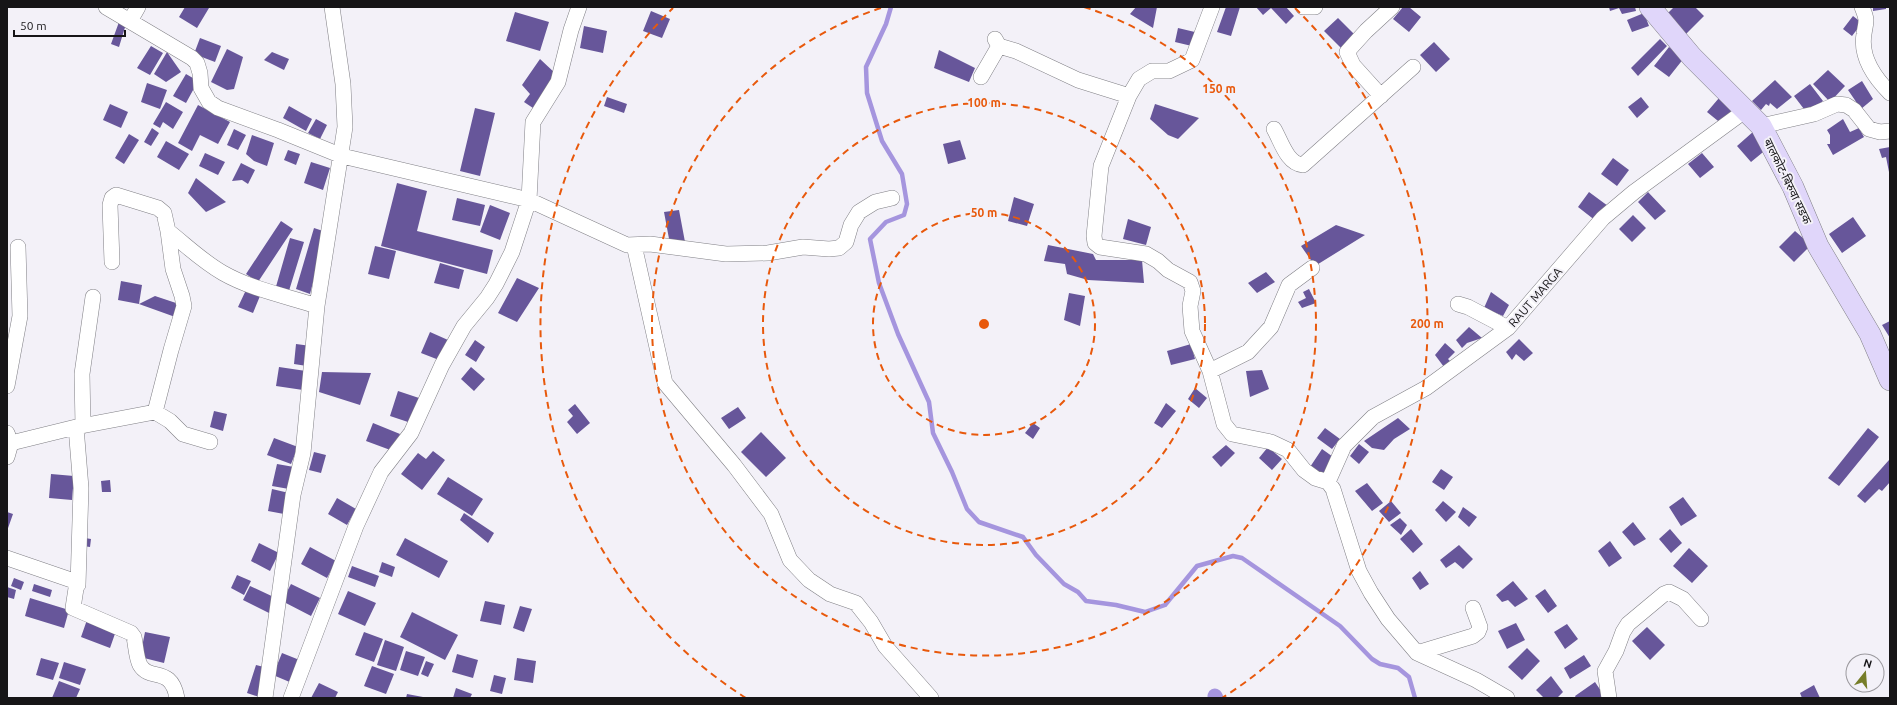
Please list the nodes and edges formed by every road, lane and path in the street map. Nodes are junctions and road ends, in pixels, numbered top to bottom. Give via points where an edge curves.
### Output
1 (106, 7) edge
2 (138, 7) edge
3 (332, 7) edge
4 (579, 7) edge
5 (1212, 7) edge
6 (1304, 7) edge
7 (1315, 7) edge
8 (1392, 7) edge
9 (1650, 7) edge
10 (1862, 7) edge
11 (130, 21) junction
12 (1413, 66) dead end
13 (981, 78) dead end
14 (1890, 93) edge
15 (1129, 96) junction
16 (1381, 96) junction
17 (1746, 110) junction
18 (1760, 126) junction
19 (1274, 129) dead end
20 (1890, 131) edge
21 (342, 156) junction
22 (892, 198) dead end
23 (529, 200) junction
24 (168, 231) junction
25 (634, 245) junction
26 (18, 247) dead end
27 (112, 262) dead end
28 (1312, 268) dead end
29 (93, 297) dead end
30 (1458, 304) dead end
31 (317, 306) junction
32 (1508, 328) junction
33 (1210, 371) junction
34 (1888, 371) edge
35 (7, 386) edge
36 (155, 412) junction
37 (80, 427) junction
38 (210, 442) dead end
39 (8, 445) edge
40 (1328, 482) junction
41 (7, 558) edge
42 (78, 585) junction
43 (1473, 608) dead end
44 (1701, 619) dead end
45 (1417, 653) junction
46 (177, 698) edge
47 (265, 698) edge
48 (291, 698) edge
49 (931, 698) edge
50 (1507, 698) edge
51 (1609, 698) edge

1 - 11 street
2 - 11 street
3 - 21 street via 345,110
4 - 23 street via 558,82 533,122
5 - 15 street via 1192,60 1169,71 1152,71 1139,79
6 - 7 street
8 - 16 street via 1366,30 1347,52 1353,65
9 - 17 main road, बालकोट-बिरुवा सडक via 1692,58
10 - 14 street via 1867,24 1864,35 1865,57 1878,80
11 - 21 street via 192,58 197,63 200,73 201,88 209,102 218,108
12 - 16 street
13 - 15 street via 997,43 1078,80
15 - 33 street via 1101,166 1095,243 1100,247 1146,254 1190,282 1193,291 1190,306 1192,331
16 - 19 street via 1303,165 1297,165 1292,161
17 - 18 main road, बालकोट-बिरुवा सडक
17 - 32 street, RAUT MARGA via 1634,192 1603,218
18 - 20 street via 1814,114 1837,104 1846,105 1854,110 1869,129
18 - 34 main road, बालकोट-बिरुवा सडक via 1793,187 1818,246 1870,334
21 - 23 street
21 - 31 street
22 - 25 street via 875,202 859,212 851,225 846,242 839,248 829,250 803,247 768,253 726,254 650,244
23 - 25 street via 622,243
23 - 48 street via 512,252 496,284 464,326 442,365 411,433 381,472 356,526
24 - 27 street via 164,213 158,208 116,195 110,205
24 - 31 street via 196,256 224,273
24 - 36 street via 174,269 184,306
25 - 49 street via 665,383 734,465 771,514 790,560 808,580 830,594 856,603 885,646
26 - 35 street via 20,316
28 - 33 street via 1289,285 1271,327 1248,352
29 - 37 street via 82,374
30 - 32 street
31 - 47 street via 303,453 293,495
32 - 40 street, RAUT MARGA via 1426,388 1373,417 1344,446
33 - 40 street via 1224,424 1232,434 1270,442 1288,450 1304,470 1314,478
36 - 37 street
36 - 38 street via 170,421 183,434
37 - 39 street
37 - 42 street
40 - 45 street via 1333,489 1359,570 1388,619
41 - 42 street via 74,580
42 - 46 street via 73,608 131,633 141,666 146,671 164,676 170,681 175,686
43 - 45 street via 1480,627 1478,632 1473,636
44 - 51 street via 1683,599 1669,592 1628,624 1605,671
45 - 50 street via 1476,680

